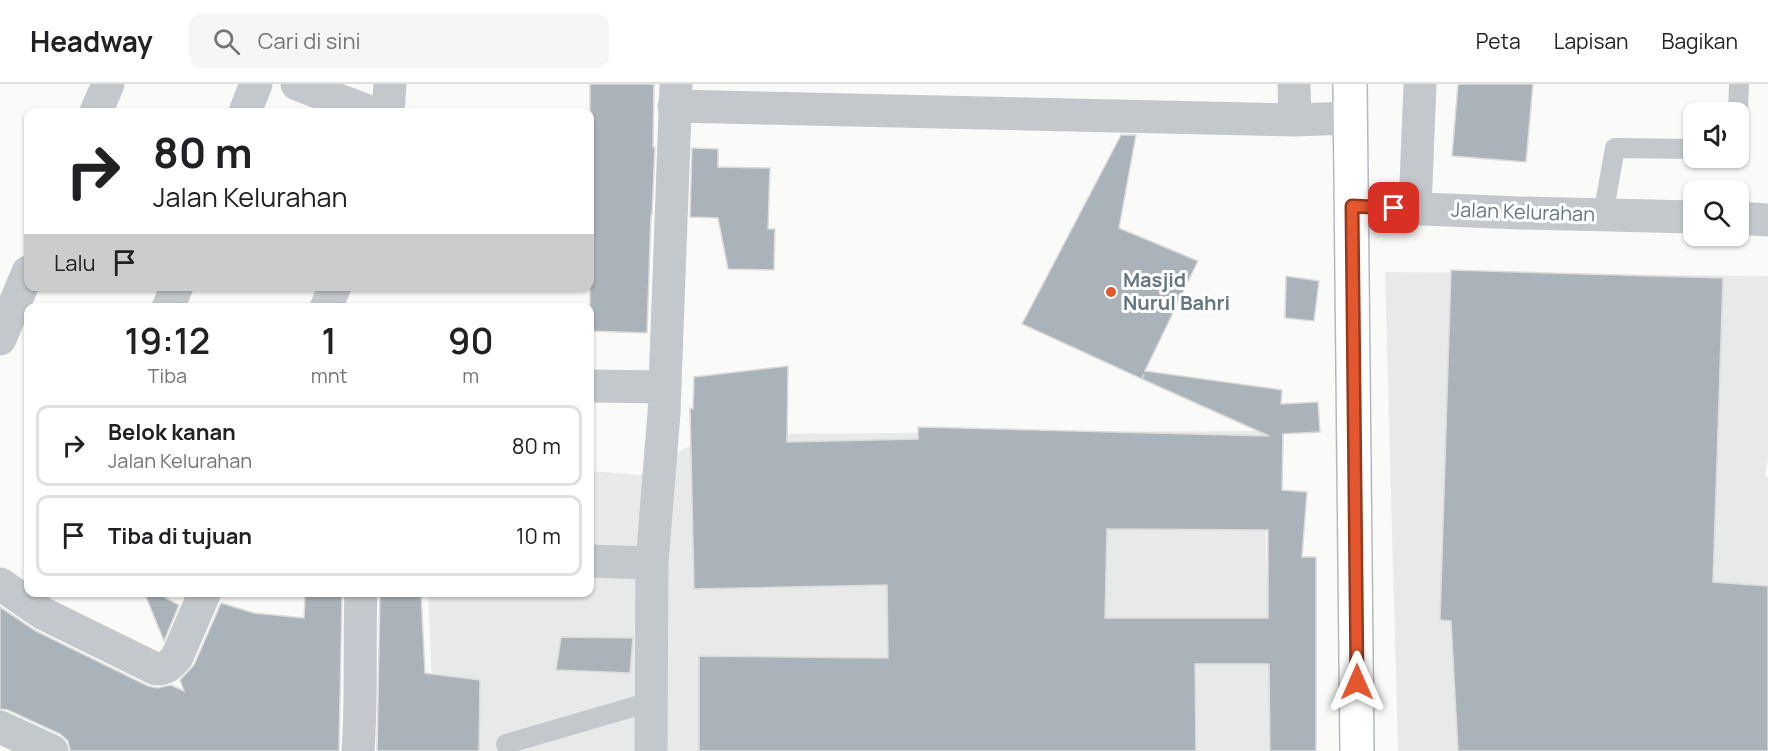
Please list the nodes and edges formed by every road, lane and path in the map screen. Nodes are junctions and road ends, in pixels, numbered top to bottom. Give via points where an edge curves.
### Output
1 (108, 84) edge
2 (256, 84) edge
3 (297, 84) edge
4 (390, 84) edge
5 (1294, 84) edge
6 (1350, 84) edge
7 (1420, 84) edge
8 (1739, 84) edge
9 (675, 95) edge
10 (1738, 102) edge
11 (98, 108) edge
12 (247, 108) edge
13 (360, 108) edge
14 (388, 108) edge
15 (1350, 118) junction
16 (1295, 120) junction
17 (1683, 149) edge
18 (1352, 206) junction
19 (1415, 209) junction
20 (1603, 215) junction
21 (1683, 217) edge
22 (1749, 219) edge
23 (1768, 220) edge
24 (24, 282) edge
25 (0, 339) edge
26 (594, 386) edge
27 (664, 387) junction
28 (594, 561) edge
29 (652, 563) junction
30 (0, 584) edge
31 (24, 593) edge
32 (34, 597) edge
33 (203, 597) edge
34 (361, 597) edge
35 (49, 603) edge
36 (650, 702) junction
37 (13, 738) edge
38 (506, 744) dead end
39 (52, 751) edge
40 (358, 751) edge
41 (651, 751) edge
42 (1357, 751) edge

1 - 11 street
2 - 12 street
3 - 13 street
4 - 14 street
5 - 16 street
6 - 15 main road
7 - 19 street
8 - 10 lane
9 - 16 street
9 - 27 street
15 - 16 street
15 - 18 main road
17 - 20 lane via 1615,148
18 - 19 street, Jalan Kelurahan
18 - 42 main road
19 - 20 street, Jalan Kelurahan
20 - 21 street, Jalan Kelurahan
22 - 23 street
24 - 25 street
26 - 27 street
27 - 29 street
28 - 29 street
29 - 36 street
30 - 31 street
32 - 35 street
33 - 35 street via 177,657 163,669 156,669
34 - 40 street
36 - 38 lane
36 - 41 street
37 - 39 street

